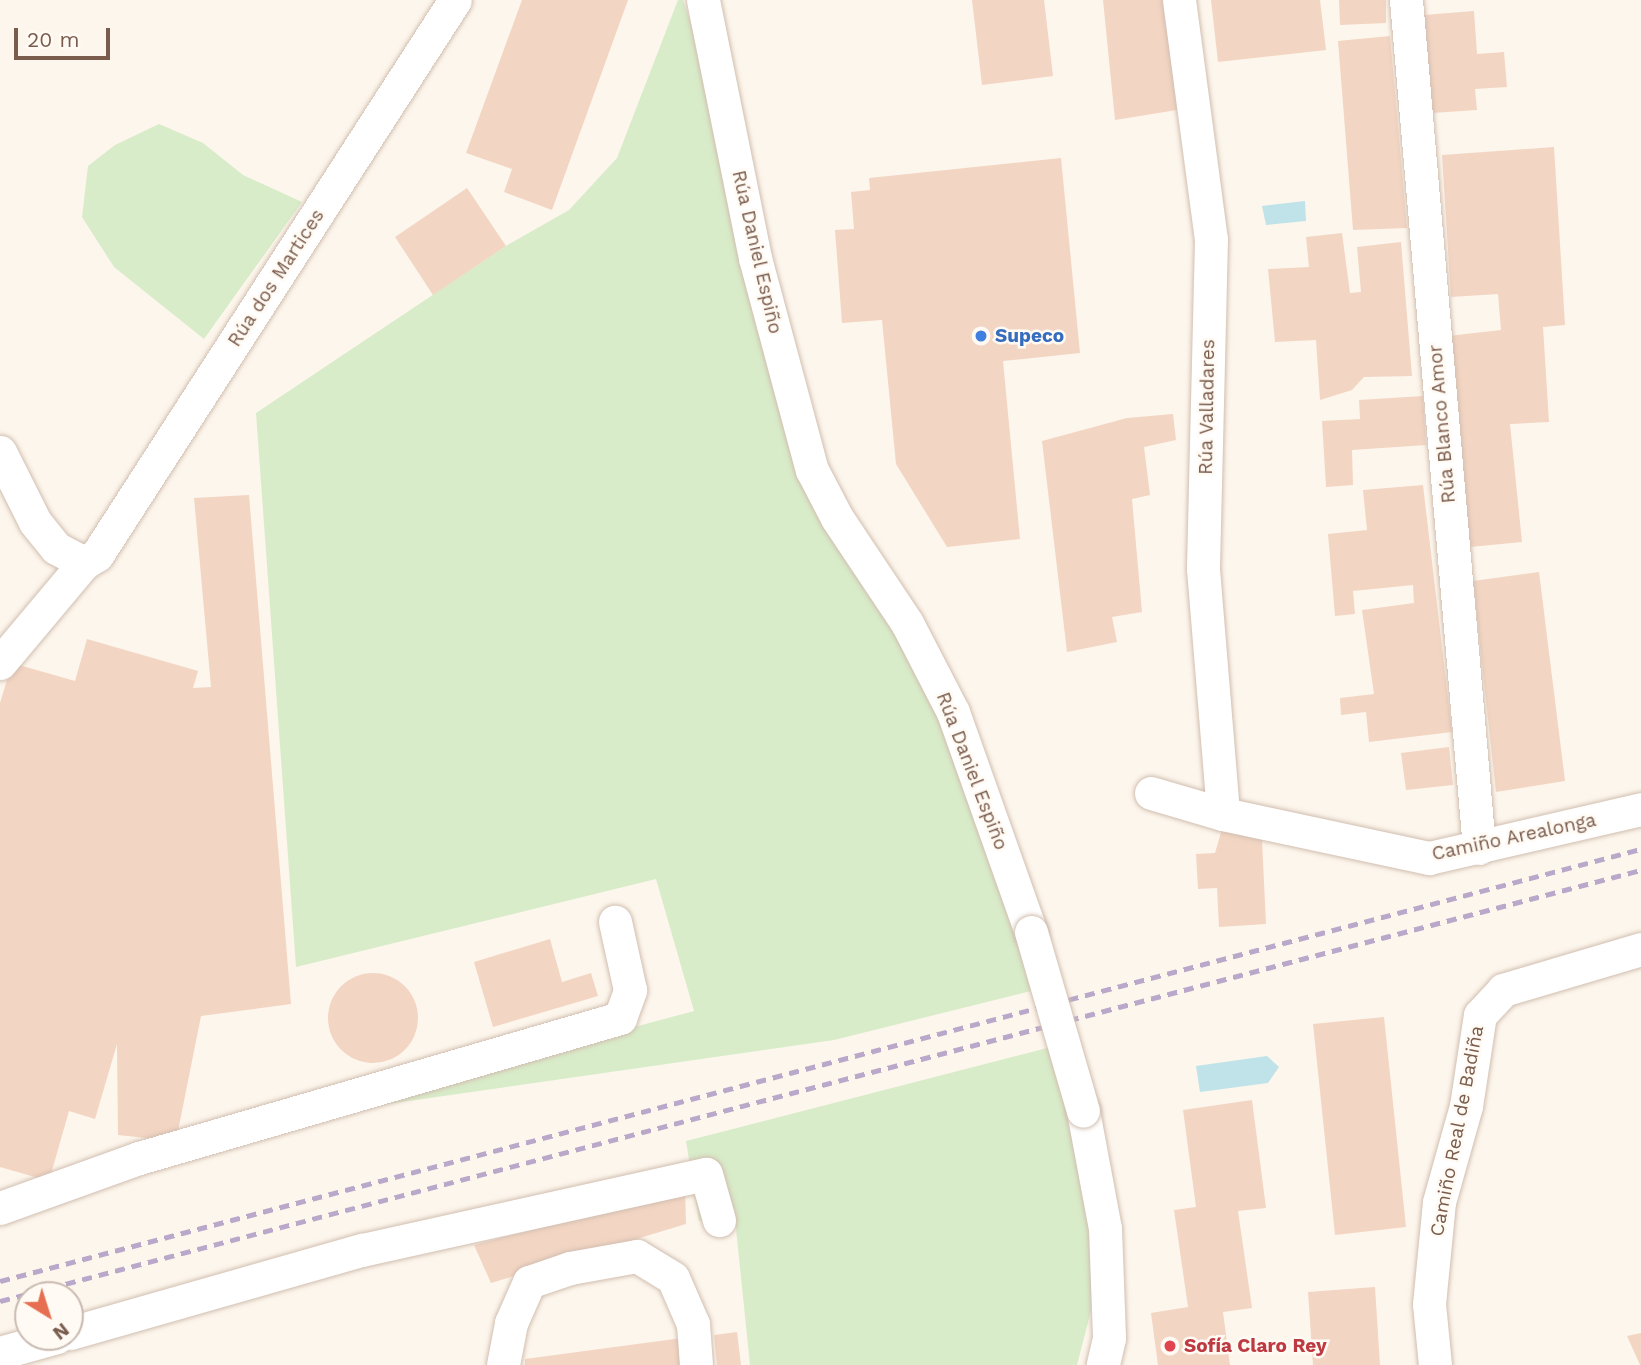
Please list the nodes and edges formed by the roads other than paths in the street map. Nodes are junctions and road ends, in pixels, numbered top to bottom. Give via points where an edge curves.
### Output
1 (455, 0) edge
2 (703, 0) edge
3 (1179, 0) edge
4 (1406, 0) edge
5 (0, 452) edge
6 (90, 559) junction
7 (0, 663) edge
8 (1151, 793) dead end
9 (1641, 809) edge
10 (1223, 814) junction
11 (1479, 848) junction
12 (615, 922) dead end
13 (1641, 949) edge
14 (0, 1208) edge
15 (719, 1220) dead end
16 (84, 1330) edge
17 (503, 1365) edge
18 (696, 1365) edge
19 (1103, 1365) edge
20 (1435, 1365) edge

1 - 6 street, Rúa dos Martices
2 - 19 street, Rúa Daniel Espiño, bridge via 755,258 812,470 837,518 907,623 953,712 1031,932 1083,1111 1105,1228 1109,1338
3 - 10 street, Rúa Valladares via 1211,239 1202,569
4 - 11 street, Rúa Blanco Amor
5 - 6 street via 35,522 56,548
6 - 7 street, Rúa dos Martices
8 - 10 street
9 - 11 street, Camiño Arealonga
10 - 11 street, Camiño Arealonga via 1429,858
12 - 14 street via 630,990 620,1018 139,1158
13 - 20 street, Camiño Real de Badiña via 1503,990 1480,1015 1466,1106 1439,1202 1429,1304
15 - 16 street via 706,1174 362,1251
17 - 18 street via 511,1323 529,1282 570,1268 637,1256 673,1278 693,1324

